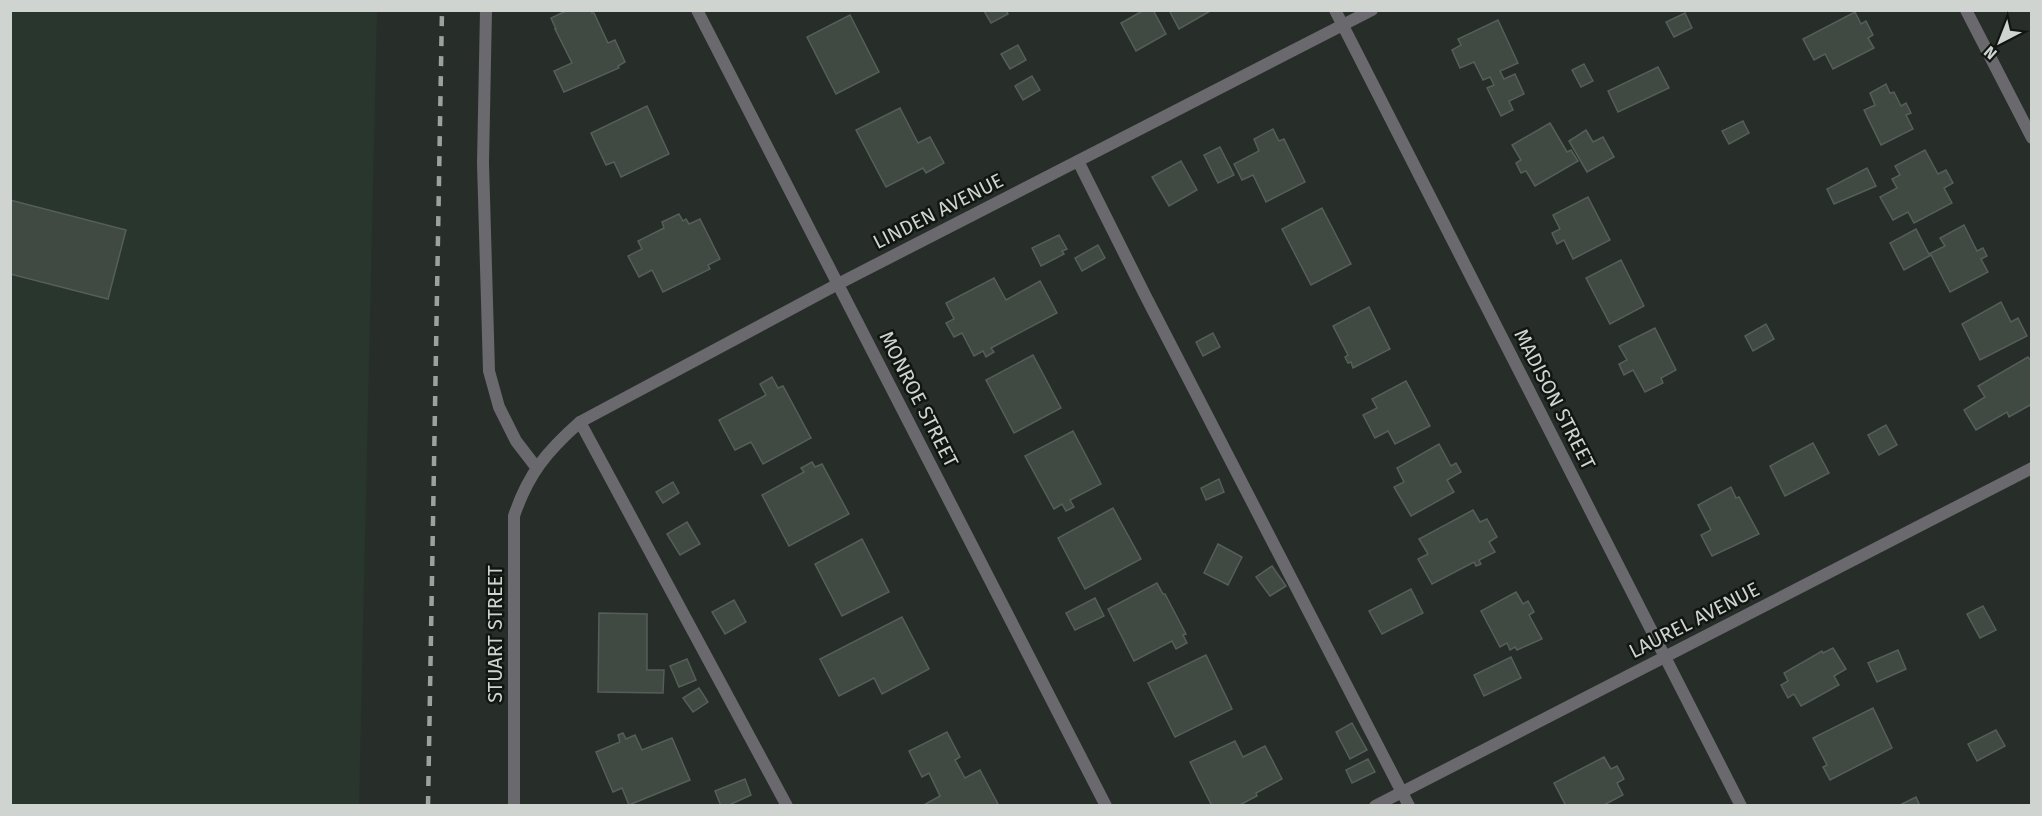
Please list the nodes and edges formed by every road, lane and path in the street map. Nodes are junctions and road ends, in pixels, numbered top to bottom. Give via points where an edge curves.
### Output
1 (486, 10) edge
2 (698, 10) edge
3 (1335, 10) edge
4 (1372, 10) edge
5 (1966, 10) edge
6 (1342, 26) junction
7 (2031, 138) edge
8 (1078, 161) junction
9 (838, 284) junction
10 (580, 422) junction
11 (536, 467) junction
12 (2031, 468) edge
13 (1665, 657) junction
14 (1401, 792) junction
15 (514, 806) edge
16 (787, 806) edge
17 (1106, 806) edge
18 (1375, 806) edge
19 (1408, 806) edge
20 (1741, 806) edge

1 - 11 street via 483,163 489,371 499,407 516,441
2 - 9 street, MONROE STREET
3 - 6 street, MADISON STREET
4 - 6 street, LINDEN AVENUE
5 - 7 street
6 - 8 street, LINDEN AVENUE
6 - 13 street, MADISON STREET
8 - 9 street, LINDEN AVENUE
8 - 14 street
9 - 10 street, LINDEN AVENUE
9 - 17 street, MONROE STREET
10 - 11 street, LINDEN AVENUE
10 - 16 street
11 - 15 street, STUART STREET via 514,516
12 - 13 street, LAUREL AVENUE
13 - 14 street, LAUREL AVENUE
13 - 20 street, MADISON STREET
14 - 18 street, LAUREL AVENUE
14 - 19 street

